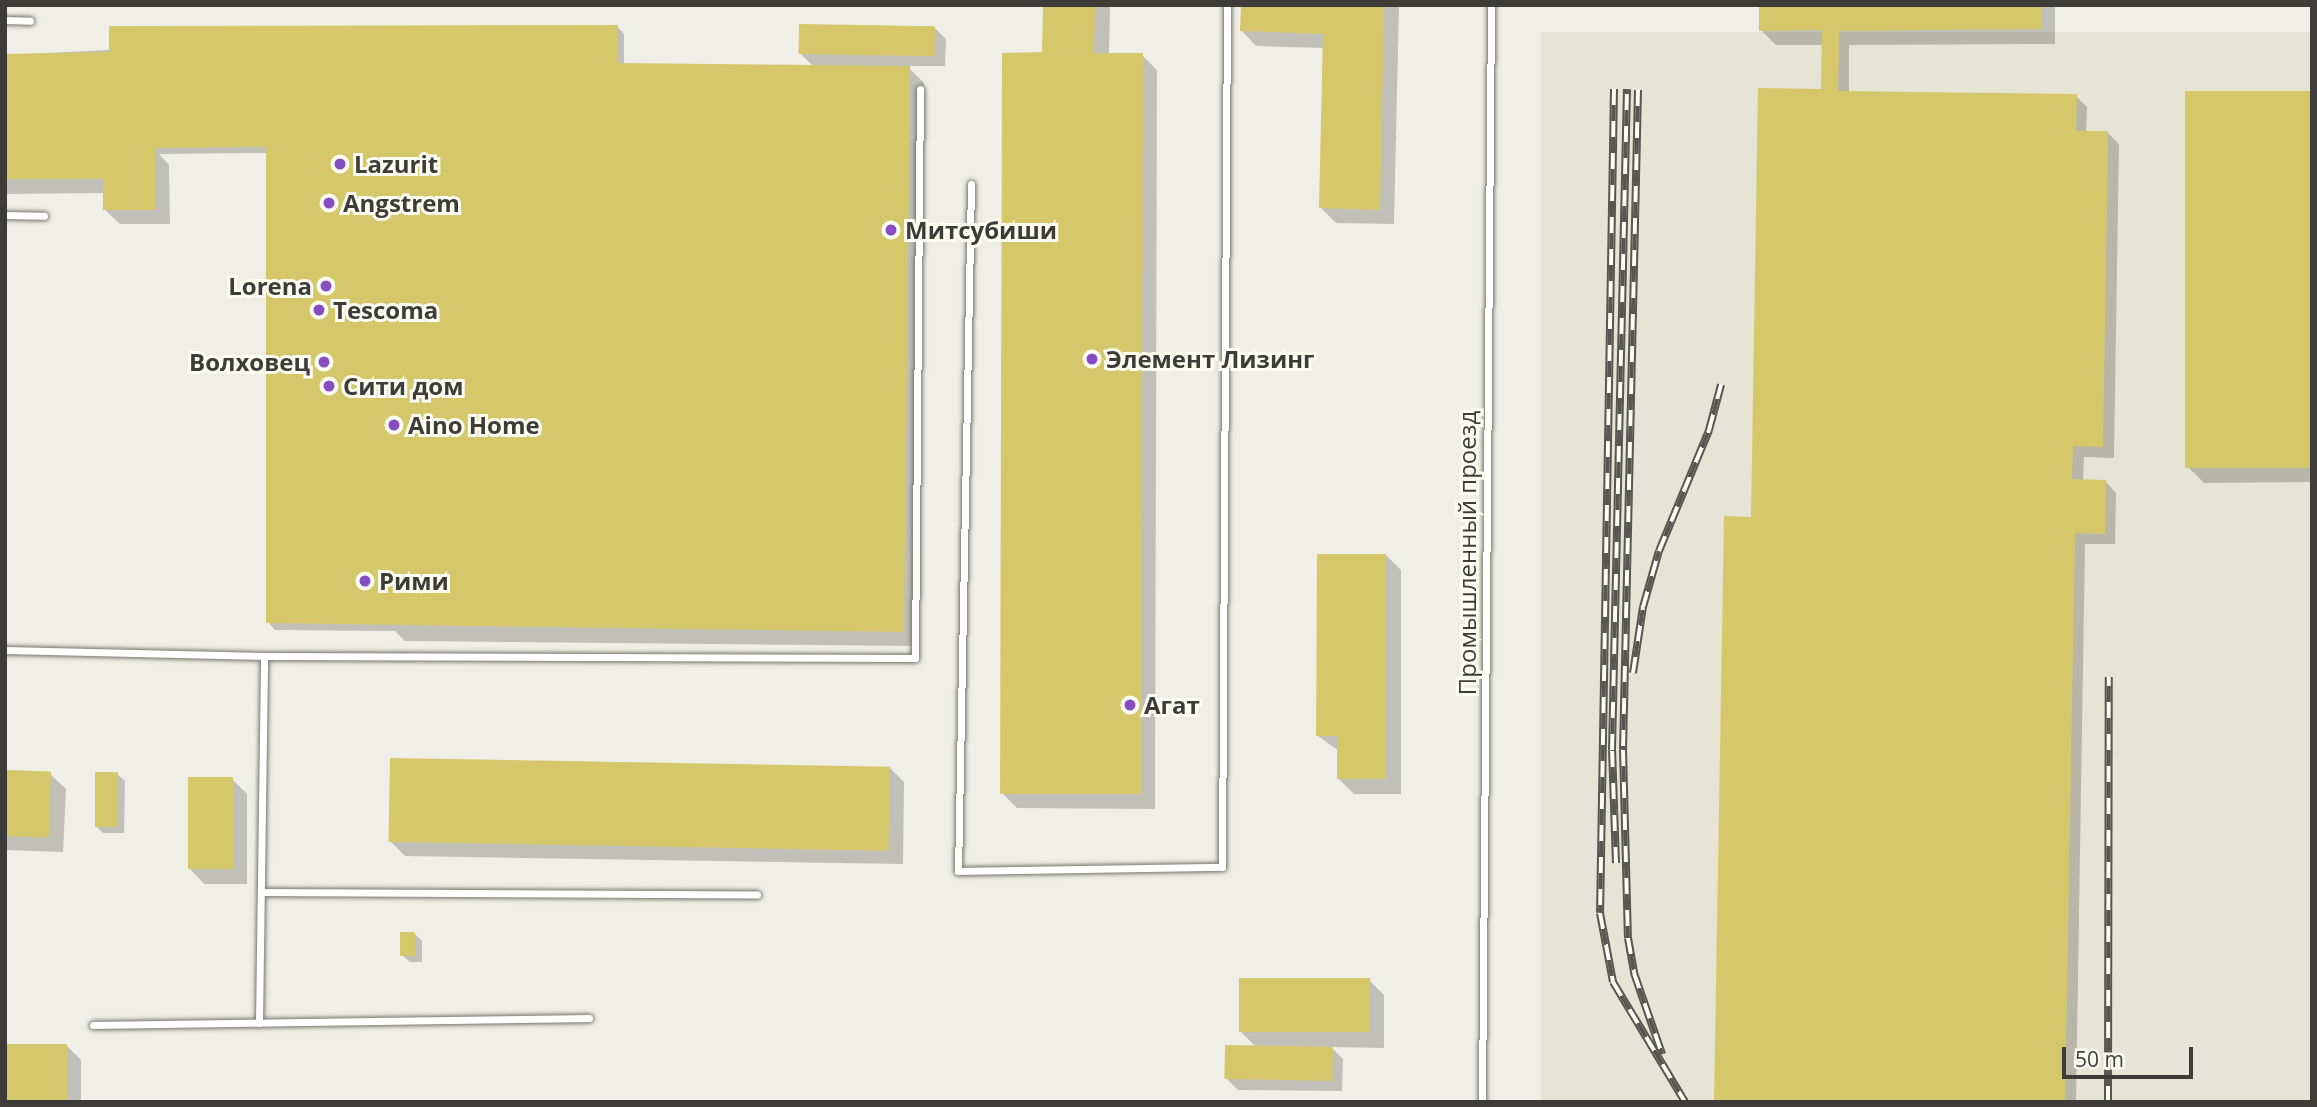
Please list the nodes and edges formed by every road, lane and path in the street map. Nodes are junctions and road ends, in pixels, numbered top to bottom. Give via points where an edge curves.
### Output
1 (1227, 5) edge
2 (1491, 5) edge
3 (5, 20) edge
4 (30, 21) dead end
5 (920, 89) dead end
6 (971, 184) dead end
7 (5, 215) edge
8 (44, 215) dead end
9 (5, 650) edge
10 (264, 656) junction
11 (261, 892) junction
12 (757, 895) dead end
13 (589, 1018) dead end
14 (260, 1023) junction
15 (93, 1025) dead end
16 (1482, 1102) edge

1 - 6 lane via 1222,867 958,871
2 - 16 lane, Промышленный проезд
3 - 4 lane
5 - 10 lane via 915,658
7 - 8 lane
9 - 10 lane
10 - 11 lane
11 - 12 lane
11 - 14 lane
13 - 14 lane
14 - 15 lane

